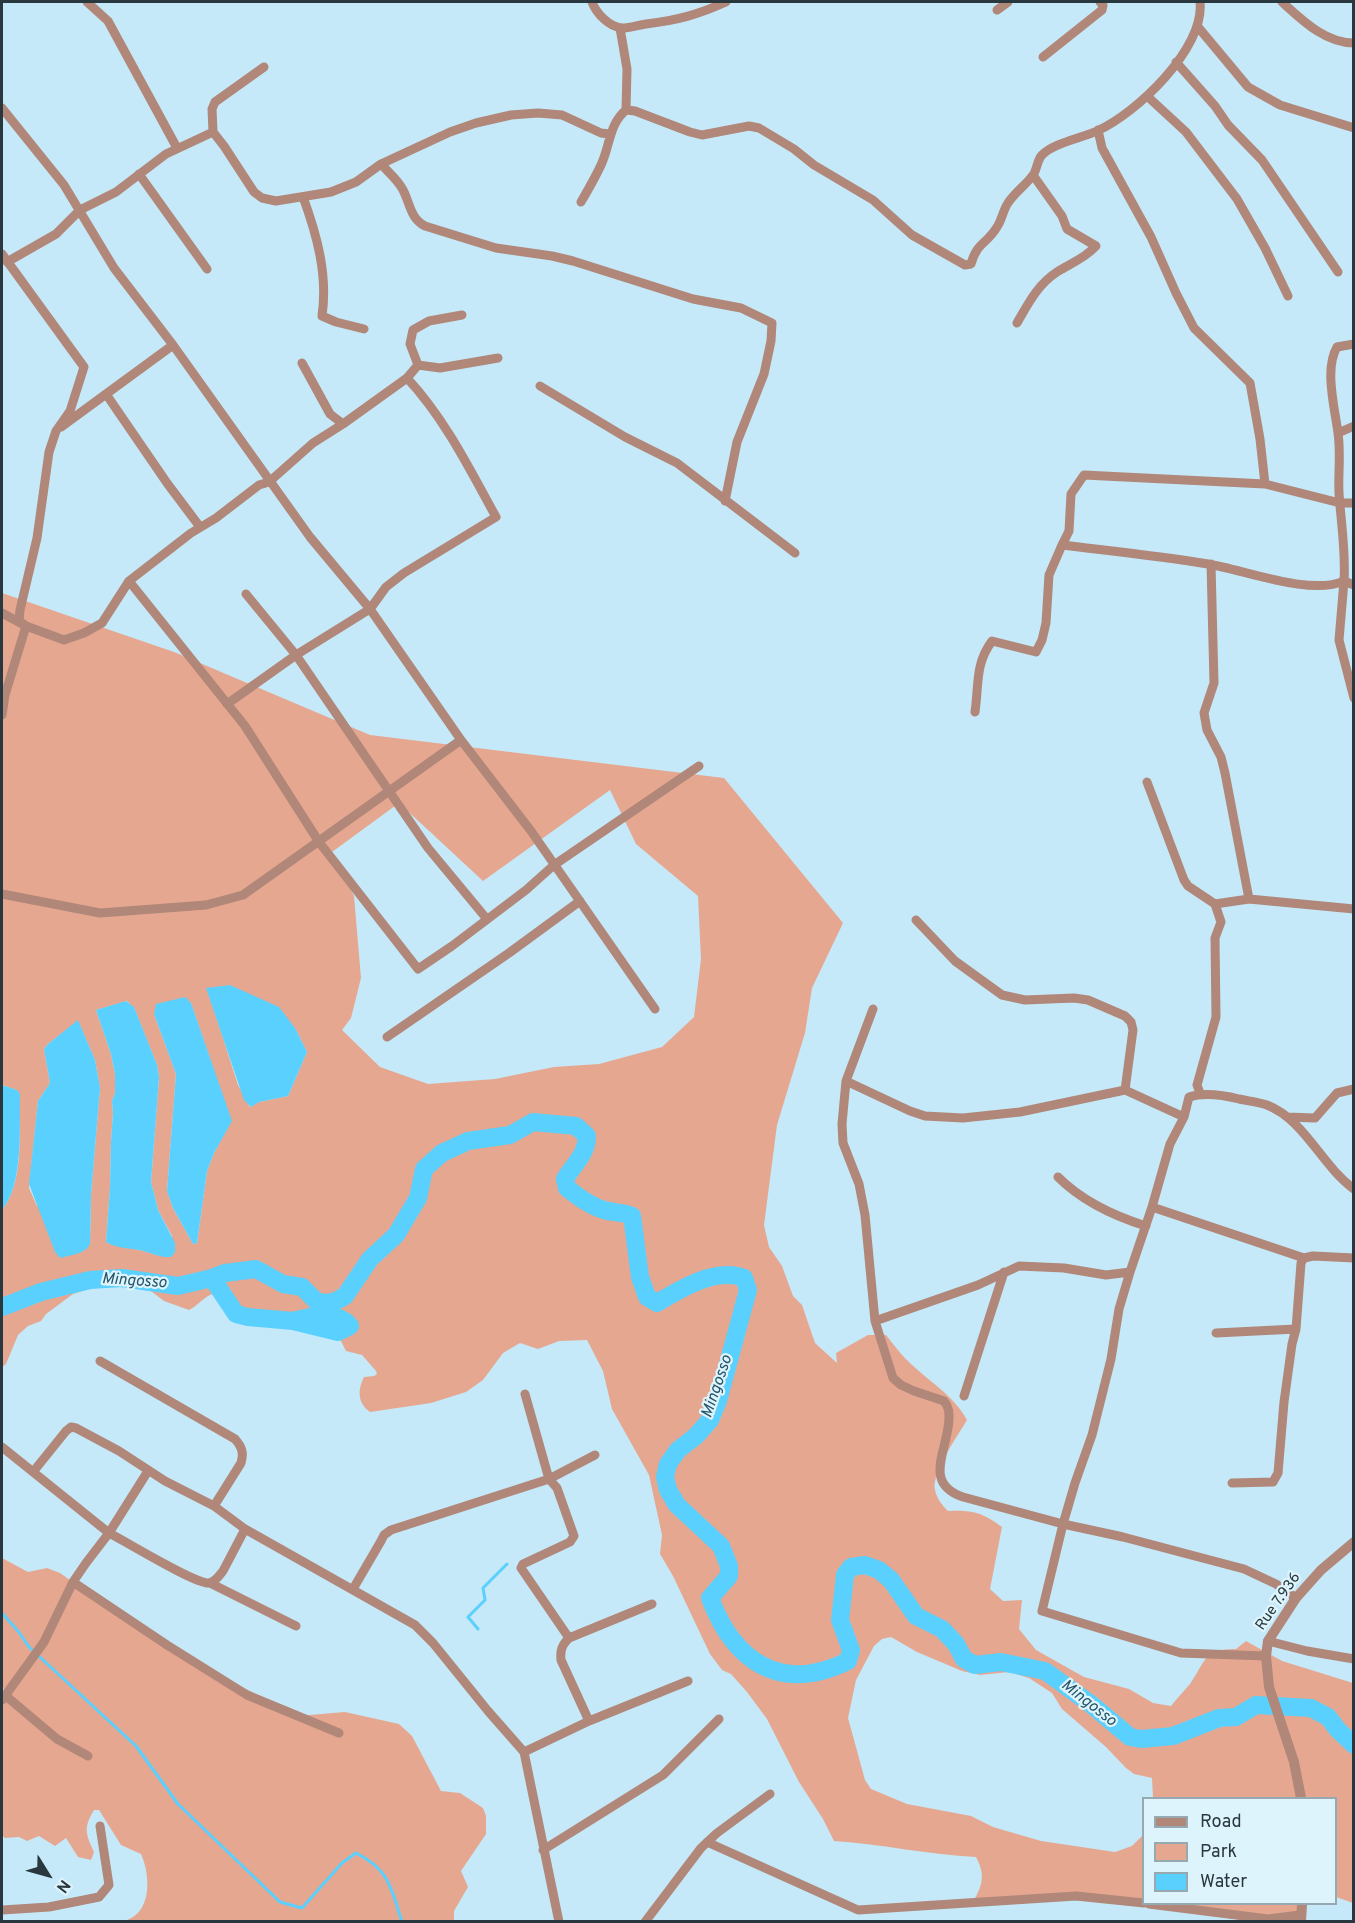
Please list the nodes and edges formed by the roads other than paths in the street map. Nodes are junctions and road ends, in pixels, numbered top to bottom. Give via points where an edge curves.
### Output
1 (87, 2) edge
2 (592, 2) edge
3 (726, 2) edge
4 (1008, 2) edge
5 (1100, 2) edge
6 (1200, 2) edge
7 (1282, 2) edge
8 (997, 10) dead end
9 (1198, 27) junction
10 (620, 28) junction
11 (1353, 43) edge
12 (1043, 57) dead end
13 (1176, 62) junction
14 (264, 67) dead end
15 (1147, 96) junction
16 (2, 108) edge
17 (626, 111) junction
18 (1353, 128) edge
19 (1098, 130) junction
20 (213, 132) junction
21 (610, 134) junction
22 (177, 148) junction
23 (381, 164) junction
24 (139, 174) junction
25 (1034, 175) junction
26 (303, 197) junction
27 (581, 202) dead end
28 (80, 210) junction
29 (4, 258) edge
30 (207, 269) dead end
31 (1338, 272) dead end
32 (1288, 296) dead end
33 (462, 315) dead end
34 (1017, 323) dead end
35 (364, 329) dead end
36 (1353, 344) edge
37 (173, 345) junction
38 (498, 358) dead end
39 (302, 363) dead end
40 (418, 365) junction
41 (407, 378) junction
42 (540, 386) dead end
43 (106, 394) junction
44 (343, 424) junction
45 (1353, 426) edge
46 (56, 431) junction
47 (1338, 433) junction
48 (269, 482) junction
49 (1265, 484) junction
50 (725, 501) junction
51 (1340, 502) junction
52 (1353, 503) edge
53 (200, 527) junction
54 (1062, 545) junction
55 (795, 552) dead end
56 (1211, 564) junction
57 (129, 581) junction
58 (1344, 581) junction
59 (1353, 585) edge
60 (246, 594) dead end
61 (370, 609) junction
62 (2, 613) edge
63 (26, 626) junction
64 (296, 655) junction
65 (1353, 698) edge
66 (227, 704) junction
67 (975, 712) dead end
68 (2, 715) edge
69 (461, 740) junction
70 (699, 766) dead end
71 (1147, 782) dead end
72 (389, 792) junction
73 (319, 842) junction
74 (554, 865) junction
75 (2, 894) edge
76 (1249, 899) junction
77 (580, 902) junction
78 (1215, 904) junction
79 (1353, 909) edge
80 (486, 918) junction
81 (916, 920) dead end
82 (655, 1009) dead end
83 (873, 1009) dead end
84 (387, 1037) dead end
85 (846, 1081) junction
86 (1353, 1089) edge
87 (1125, 1090) junction
88 (1200, 1094) junction
89 (1184, 1117) junction
90 (1286, 1117) junction
91 (1058, 1177) dead end
92 (1353, 1189) edge
93 (1152, 1207) junction
94 (1146, 1226) junction
95 (1304, 1258) junction
96 (1353, 1258) edge
97 (1004, 1272) junction
98 (1130, 1272) junction
99 (875, 1321) junction
100 (1296, 1329) junction
101 (1216, 1333) dead end
102 (100, 1361) dead end
103 (525, 1394) dead end
104 (964, 1396) dead end
105 (2, 1446) edge
106 (595, 1455) dead end
107 (148, 1471) junction
108 (33, 1472) junction
109 (549, 1479) junction
110 (1232, 1483) dead end
111 (214, 1506) junction
112 (1063, 1524) junction
113 (245, 1528) junction
114 (109, 1533) junction
115 (1353, 1542) edge
116 (73, 1582) junction
117 (210, 1583) junction
118 (353, 1589) junction
119 (1296, 1598) junction
120 (652, 1604) dead end
121 (296, 1626) dead end
122 (569, 1638) junction
123 (1268, 1641) junction
124 (1266, 1656) junction
125 (1353, 1658) edge
126 (688, 1681) dead end
127 (4, 1698) edge
128 (719, 1719) dead end
129 (589, 1721) junction
130 (339, 1733) dead end
131 (524, 1752) junction
132 (88, 1756) dead end
133 (770, 1794) dead end
134 (1301, 1797) edge
135 (100, 1826) dead end
136 (707, 1842) junction
137 (543, 1850) junction
138 (1142, 1903) edge
139 (1157, 1905) edge
140 (2, 1910) edge
141 (1300, 1918) edge
142 (559, 1922) edge
143 (645, 1922) edge

1 - 22 street via 108,21
2 - 10 street via 601,17
3 - 10 street via 684,19
4 - 8 street
5 - 12 street via 1102,10
6 - 9 street
7 - 11 street via 1327,37
9 - 13 street
9 - 18 street via 1248,87 1264,98
10 - 17 street via 627,69
13 - 15 street
13 - 31 street via 1262,160
14 - 20 street via 215,102
15 - 19 street
15 - 32 street via 1186,132 1237,200
16 - 28 street
17 - 21 street
17 - 25 street via 702,135 749,126 759,128 873,200 912,235 965,265 971,264 974,251 996,229 1007,204
19 - 25 street via 1041,155
19 - 49 street via 1102,148 1151,237 1194,328 1250,383
20 - 22 street
20 - 26 street via 262,198 276,201
21 - 23 street via 562,115 511,115 450,132
21 - 27 street via 602,164
22 - 24 street
23 - 26 street via 356,182
23 - 50 street via 403,189 412,215 425,226 496,248 573,261 693,300 741,308 772,323 764,374 736,442
24 - 28 street via 116,192
24 - 30 street
25 - 34 street via 1067,229 1096,246 1085,258 1056,272 1041,285
26 - 35 street via 322,263 322,316
28 - 29 street via 56,234
28 - 37 street via 114,268
29 - 46 street via 84,367 70,411
33 - 40 street via 429,321 413,330 410,344
36 - 47 street via 1337,347 1332,355
37 - 43 street
37 - 48 street
38 - 40 street via 440,368
39 - 44 street via 330,414
40 - 41 street
41 - 44 street
41 - 61 street via 453,436 496,517 404,573 386,587
42 - 50 street via 677,464
43 - 46 street
43 - 53 street
44 - 48 street
45 - 47 street
46 - 63 street via 20,610 20,621
47 - 51 street
48 - 53 street
48 - 61 street
49 - 51 street
49 - 54 street via 1084,475 1071,494 1069,531
50 - 55 street
51 - 52 street
51 - 58 street
53 - 57 street
54 - 56 street
54 - 67 street via 1049,575 1042,640 1036,652 992,640 978,668
56 - 58 street via 1301,584 1333,586
56 - 76 street via 1214,683 1204,713 1207,730 1221,756
57 - 63 street via 102,624 84,633 64,640
57 - 66 street
58 - 59 street
58 - 65 street via 1339,640
60 - 64 street
61 - 64 street
61 - 69 street
62 - 63 street
63 - 68 street
64 - 66 street
64 - 72 street
66 - 73 street
69 - 72 street
69 - 74 street
70 - 74 street
71 - 78 street via 1184,880
72 - 73 street
72 - 80 street via 428,848
73 - 75 street via 243,895 206,905 100,913
73 - 80 street via 418,969
74 - 77 street
74 - 80 street
76 - 78 street
76 - 79 street
77 - 82 street
77 - 84 street
78 - 88 street via 1221,922 1215,938 1216,1017 1197,1085
81 - 87 street via 955,961 1002,995 1025,1000 1088,1000 1125,1016 1133,1030
83 - 85 street
85 - 87 street via 910,1112 963,1118 1020,1112
85 - 99 street via 843,1143 859,1184 865,1215
86 - 90 street via 1337,1093 1315,1118
87 - 89 street
88 - 89 street via 1189,1097
88 - 90 street via 1266,1104
89 - 93 street via 1170,1144
90 - 92 street via 1339,1179
91 - 94 street via 1073,1192
93 - 94 street
93 - 95 street
94 - 98 street
95 - 96 street
95 - 100 street
97 - 98 street via 1019,1266 1106,1275
97 - 99 street
97 - 104 street
98 - 112 street via 1092,1435
99 - 112 street via 893,1378 948,1405 949,1432 939,1471 942,1483 951,1493
100 - 101 street
100 - 110 street via 1278,1473 1274,1482
102 - 111 street via 241,1446 241,1463
103 - 109 street
105 - 108 street
106 - 109 street
107 - 108 street via 71,1427
107 - 111 street
107 - 114 street
108 - 114 street
109 - 118 street via 391,1530 384,1535
109 - 122 street via 557,1488 574,1536 521,1568
111 - 113 street
112 - 119 street via 1244,1569
112 - 124 street via 1042,1611 1181,1653
113 - 117 street via 223,1571
113 - 118 street
114 - 116 street
114 - 117 street
115 - 119 street, Rue 7.936
116 - 127 street via 53,1627
116 - 130 street via 247,1695
117 - 121 street
118 - 131 street via 415,1625
119 - 123 street, Rue 7.936
120 - 122 street
122 - 129 street via 560,1652 561,1660
123 - 124 street, Rue 7.936
123 - 125 street
124 - 134 street, Rue 7.936 via 1269,1687 1294,1762
126 - 129 street
127 - 132 street via 57,1739
128 - 137 street via 656,1780
129 - 131 street
131 - 137 street
133 - 136 street
135 - 140 street via 109,1885 99,1898
136 - 138 street via 858,1910 1076,1896
136 - 143 street
137 - 142 street
139 - 141 street via 1268,1919

